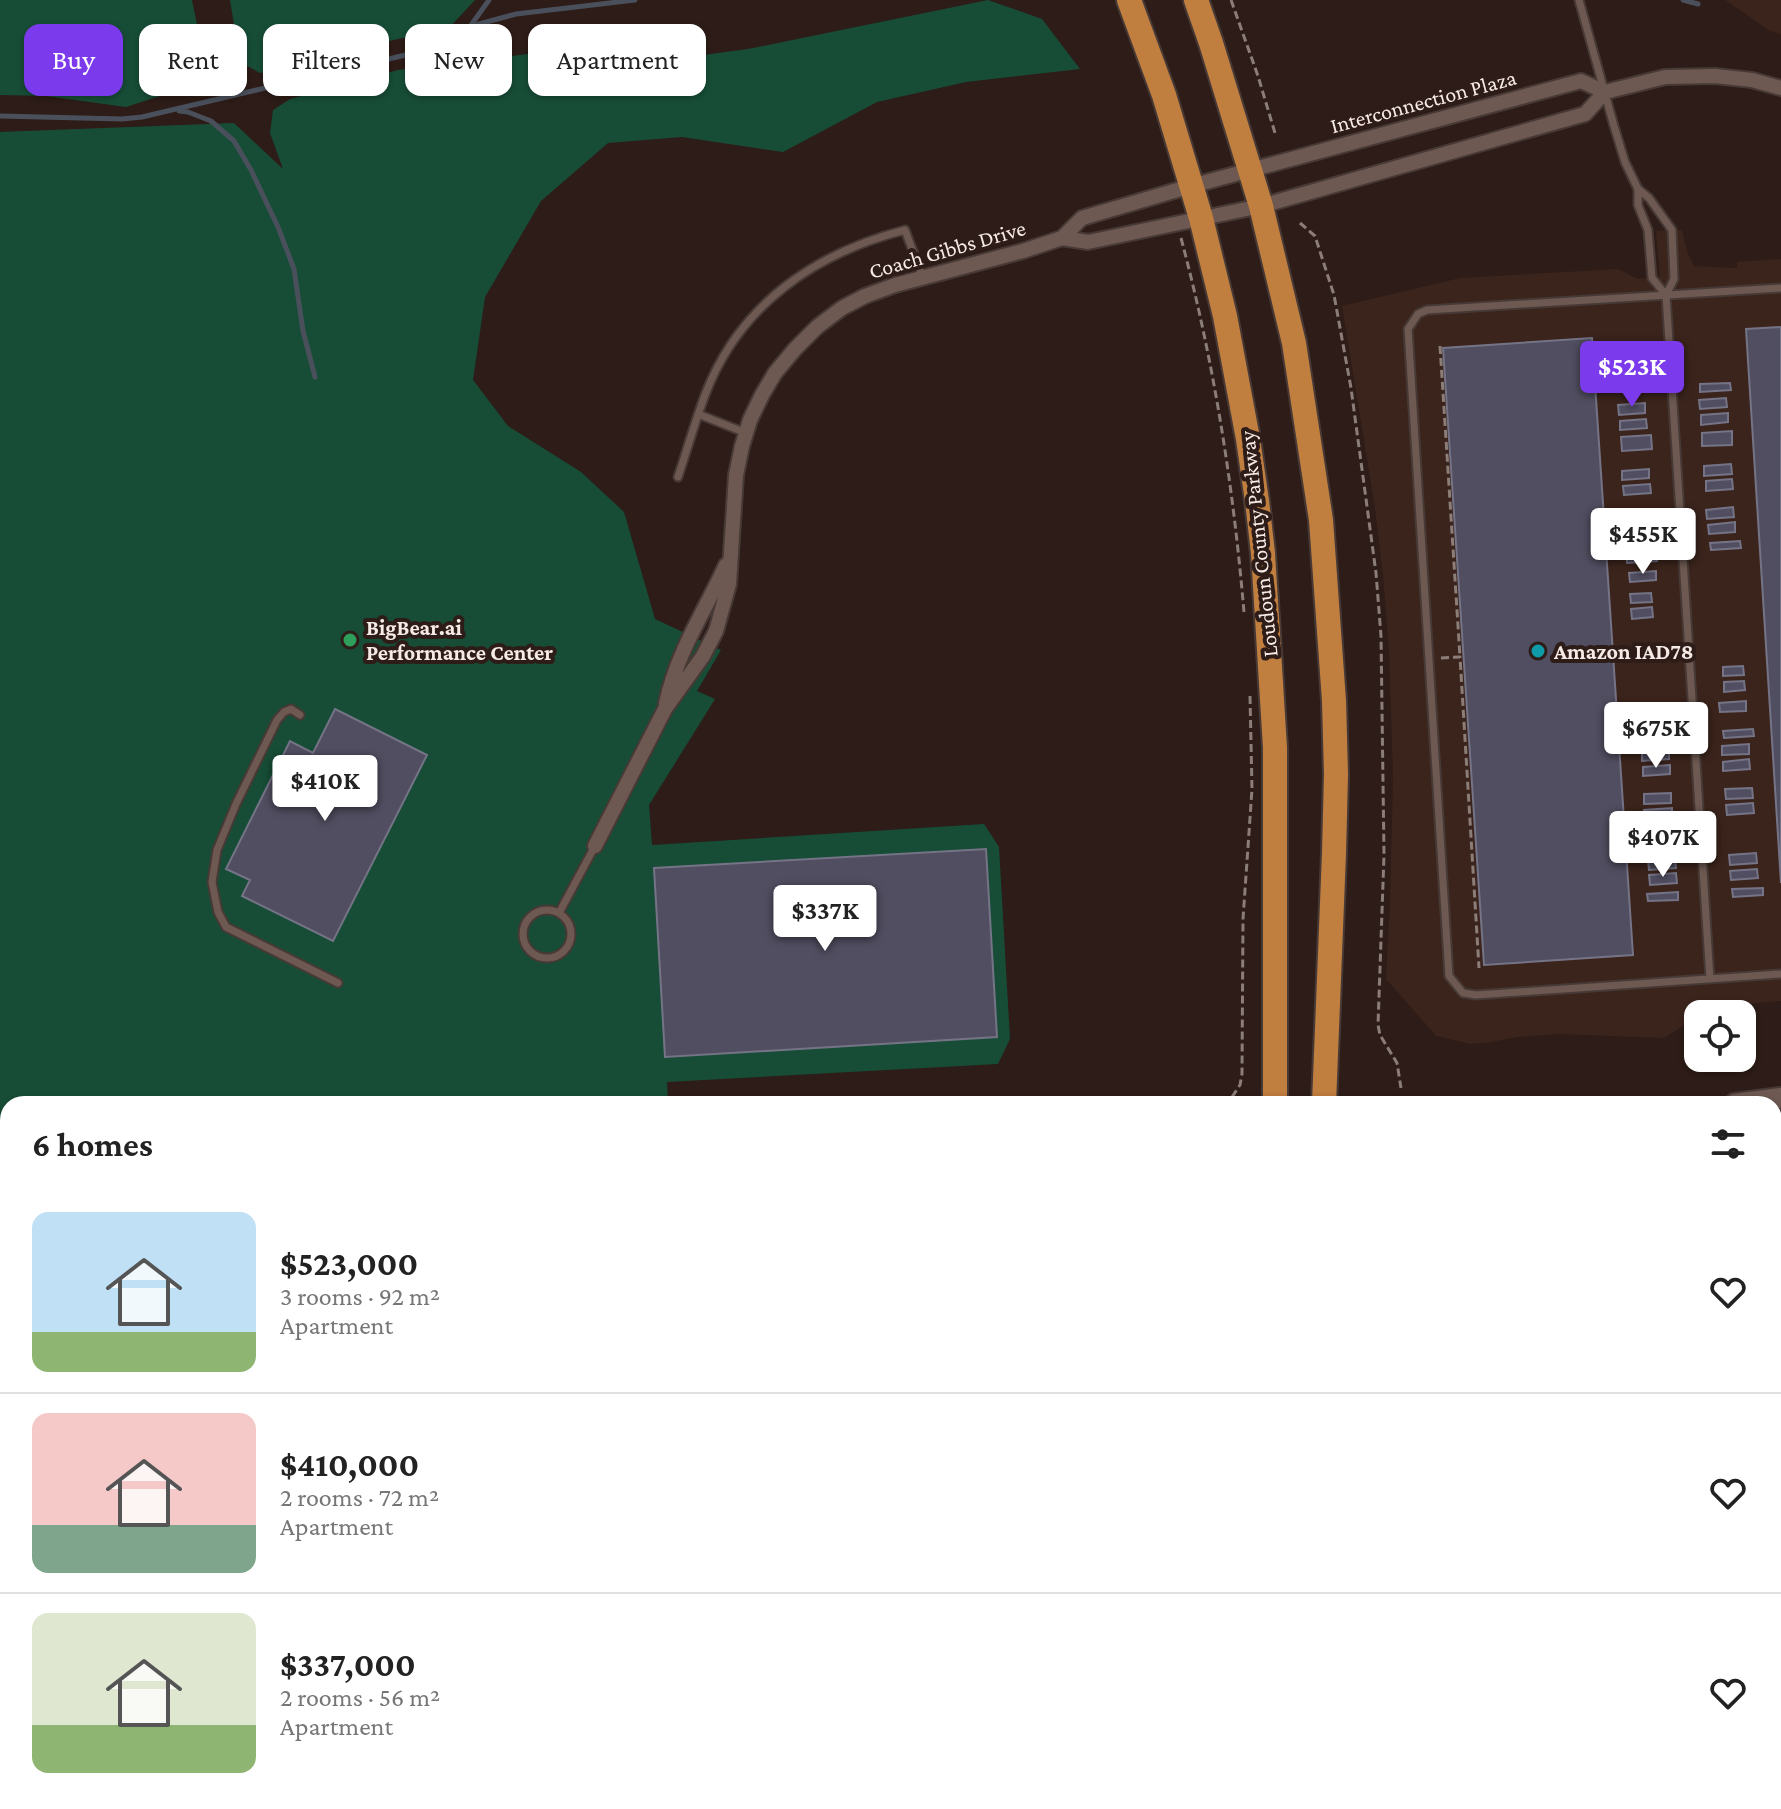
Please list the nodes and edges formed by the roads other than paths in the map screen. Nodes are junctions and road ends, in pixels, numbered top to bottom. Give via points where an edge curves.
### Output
1 (1129, 0) edge
2 (1196, 0) edge
3 (1579, 0) edge
4 (1781, 88) edge
5 (1605, 92) junction
6 (1251, 170) junction
7 (1191, 186) junction
8 (1638, 189) junction
9 (1261, 206) junction
10 (1189, 220) junction
11 (1062, 238) junction
12 (923, 278) junction
13 (1781, 288) edge
14 (1666, 295) junction
15 (698, 414) junction
16 (746, 433) junction
17 (678, 477) dead end
18 (731, 554) junction
19 (665, 709) junction
20 (300, 715) dead end
21 (595, 846) joint
22 (559, 913) junction
23 (1781, 974) edge
24 (1710, 979) junction
25 (338, 983) dead end
26 (1275, 1096) edge
27 (1324, 1096) edge

1 - 7 main road, Loudoun County Parkway
2 - 6 main road
3 - 5 lane
4 - 5 street, Interconnection Plaza via 1715,76 1665,77
5 - 6 street, Interconnection Plaza via 1581,81
5 - 8 lane
5 - 9 street, Interconnection Plaza via 1585,114
6 - 7 street, Coach Gibbs Drive
6 - 9 main road
7 - 10 main road, Loudoun County Parkway
7 - 11 street, Coach Gibbs Drive via 1082,218
8 - 14 lane via 1652,278
8 - 14 lane via 1672,230 1674,279
9 - 10 street, Coach Gibbs Drive
9 - 27 main road via 1294,343 1321,520 1329,614 1336,774
10 - 11 street, Coach Gibbs Drive via 1088,242
10 - 26 main road, Loudoun County Parkway via 1225,316 1263,553 1275,748
11 - 12 street, Coach Gibbs Drive
12 - 15 lane via 905,230 852,247 796,277 743,326
12 - 16 street, Coach Gibbs Drive via 865,296 817,327 775,373
13 - 14 lane
14 - 24 lane
14 - 24 lane via 1427,310 1408,329 1449,976 1463,993 1476,995
15 - 16 lane
15 - 17 lane
16 - 18 street, Coach Gibbs Drive via 736,475
18 - 19 street, Coach Gibbs Drive via 682,651
18 - 19 street, Coach Gibbs Drive via 716,631
19 - 21 street, Coach Gibbs Drive
20 - 25 lane via 291,709 277,720 217,850 212,882 226,927
21 - 22 lane
22 - 22 lane via 541,910 525,922 523,942 538,958 557,957 570,943 570,926
23 - 24 lane

